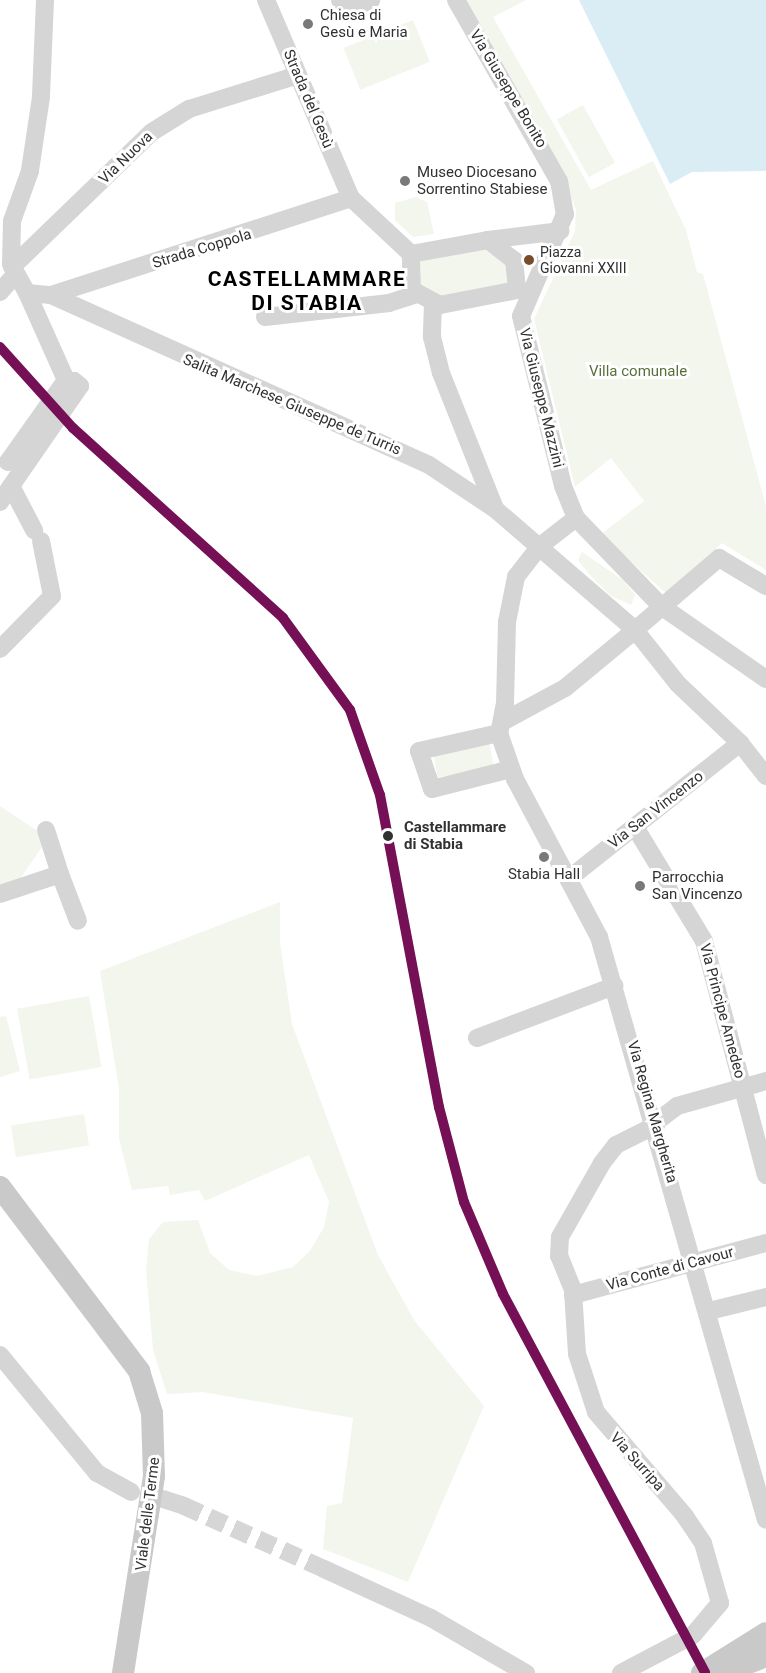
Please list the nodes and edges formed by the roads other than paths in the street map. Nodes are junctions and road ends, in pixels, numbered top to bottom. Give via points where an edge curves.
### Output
1 (45, 0) edge
2 (340, 0) edge
3 (371, 0) edge
4 (456, 0) edge
5 (273, 2) edge
6 (298, 75) junction
7 (351, 198) junction
8 (11, 215) edge
9 (563, 222) junction
10 (488, 240) junction
11 (411, 254) junction
12 (14, 271) junction
13 (0, 292) edge
14 (27, 293) junction
15 (523, 293) junction
16 (416, 294) junction
17 (51, 295) junction
18 (433, 303) junction
19 (265, 316) dead end
20 (11, 486) junction
21 (0, 502) edge
22 (495, 509) junction
23 (576, 518) junction
24 (540, 546) junction
25 (766, 586) edge
26 (661, 606) junction
27 (635, 630) junction
28 (0, 649) edge
29 (766, 679) edge
30 (501, 727) junction
31 (740, 743) junction
32 (511, 769) junction
33 (766, 776) edge
34 (634, 827) junction
35 (46, 830) dead end
36 (60, 874) junction
37 (571, 877) junction
38 (0, 894) edge
39 (78, 921) dead end
40 (614, 986) junction
41 (477, 1038) dead end
42 (766, 1081) edge
43 (742, 1086) junction
44 (656, 1123) junction
45 (766, 1175) edge
46 (0, 1187) edge
47 (766, 1243) edge
48 (695, 1262) junction
49 (573, 1295) junction
50 (766, 1297) edge
51 (709, 1311) junction
52 (0, 1355) edge
53 (130, 1492) dead end
54 (156, 1506) junction
55 (184, 1506) tunnel mouth
56 (766, 1520) edge
57 (324, 1569) tunnel mouth
58 (765, 1643) edge
59 (123, 1673) edge
60 (526, 1673) edge
61 (621, 1673) edge
62 (702, 1673) edge
63 (724, 1673) edge

1 - 8 street via 41,97
2 - 3 street via 350,9
4 - 9 street, Via Giuseppe Bonito via 545,150 559,181
5 - 6 street, Strada del Gesù
6 - 7 street, Strada del Gesù
6 - 12 street, Via Nuova via 189,109 152,132
7 - 11 street
7 - 17 street, Strada Coppola
8 - 12 street
9 - 10 street
9 - 15 street, Via Giuseppe Mazzini
10 - 11 street
10 - 15 street via 514,260
11 - 16 street via 408,267
12 - 13 street, Via Nuova
12 - 14 street
14 - 17 street
14 - 20 street via 66,380 8,462 74,381 80,386
15 - 18 street
15 - 23 street, Via Giuseppe Mazzini via 521,316 563,486
16 - 18 street
16 - 19 street via 389,303
17 - 22 street, Salita Marchese Giuseppe de Turris via 429,465
18 - 22 street via 432,337 441,373
20 - 21 street
20 - 28 street via 38,536 52,596
22 - 24 street, Salita Marchese Giuseppe de Turris
23 - 24 street
23 - 26 street
24 - 27 street, Salita Marchese Giuseppe de Turris
24 - 30 street via 516,577 507,622
25 - 26 street via 718,558
26 - 27 street
26 - 29 street
27 - 30 street via 566,688
27 - 31 street, Salita Marchese Giuseppe de Turris via 678,684
30 - 32 street, Via Regina Margherita
30 - 32 street via 419,751 432,789
31 - 33 street, Salita Marchese Giuseppe de Turris
31 - 34 street, Via San Vincenzo
32 - 37 street, Via Regina Margherita
34 - 37 street, Via San Vincenzo
34 - 43 street, Via Principe Amedeo via 704,941
35 - 36 street
36 - 38 street
36 - 39 street
37 - 40 street, Via Regina Margherita via 599,937
40 - 41 street
40 - 44 street, Via Regina Margherita
42 - 43 street, Via Surripa
43 - 44 street, Via Surripa via 677,1106
43 - 45 street, Via Principe Amedeo
44 - 48 street, Via Regina Margherita
44 - 49 street, Via Surripa via 616,1145 560,1237 559,1256
46 - 54 main road, Viale delle Terme, bridge via 139,1371 152,1413
47 - 48 street, Via Conte di Cavour
48 - 49 street, Via Conte di Cavour
48 - 51 street, Via Regina Margherita
49 - 61 street, Via Surripa via 577,1354 596,1412 685,1515 703,1543 719,1592 715,1613 693,1635
50 - 51 street
51 - 56 street, Via Regina Margherita
52 - 53 street via 98,1473
54 - 55 street
54 - 59 main road, Viale delle Terme
57 - 60 street via 431,1618
58 - 62 main road
58 - 63 main road

